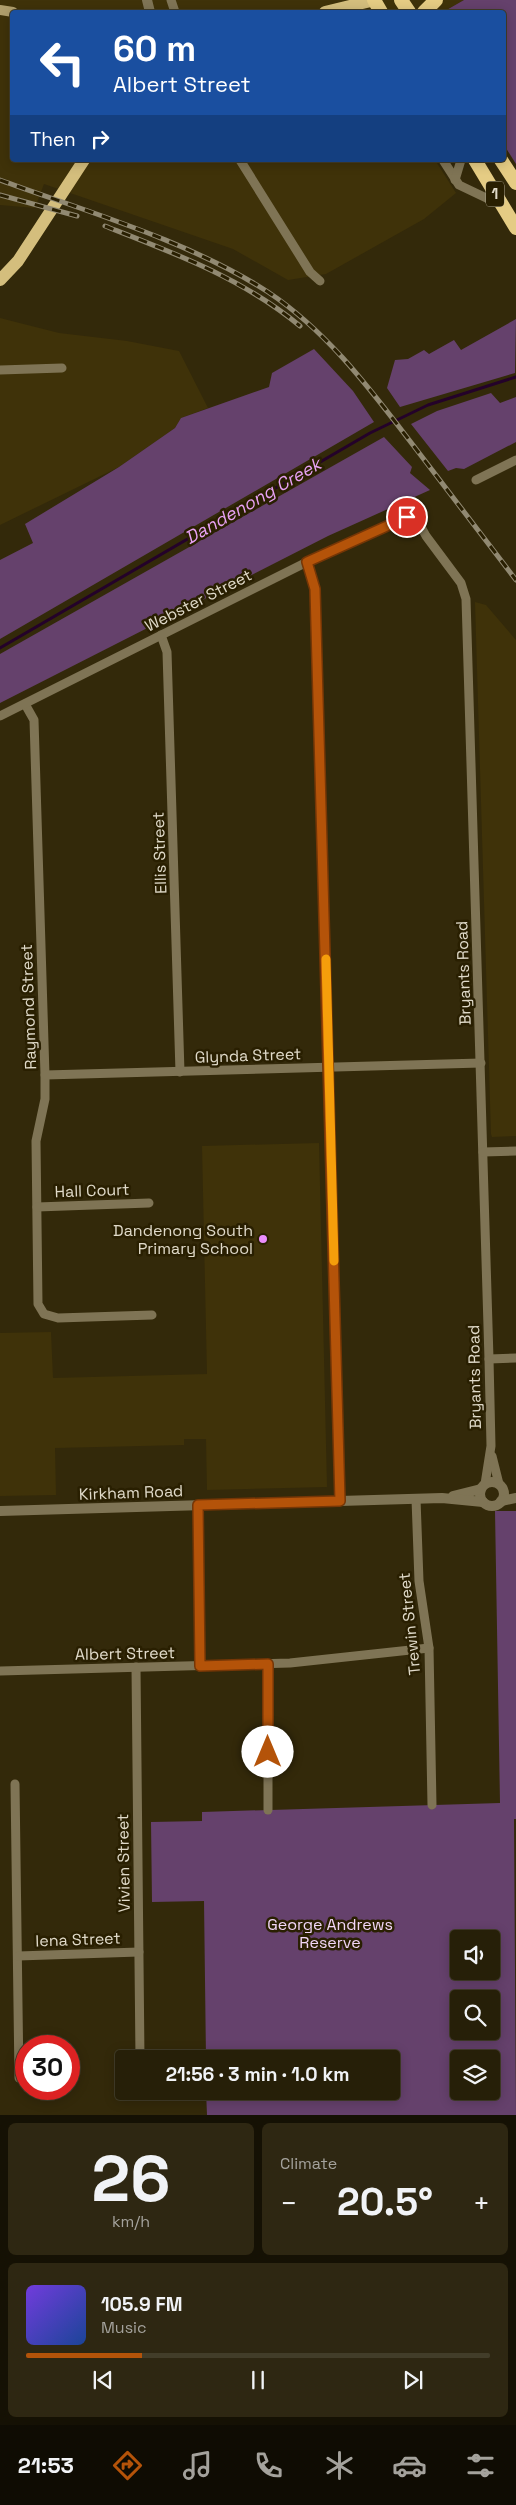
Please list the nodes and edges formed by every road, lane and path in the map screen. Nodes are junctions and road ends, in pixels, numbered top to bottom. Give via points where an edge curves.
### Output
1 (375, 0) edge
2 (436, 0) edge
3 (354, 9) edge
4 (426, 10) edge
5 (83, 162) edge
6 (241, 162) edge
7 (444, 162) edge
8 (460, 162) edge
9 (476, 162) edge
10 (502, 162) edge
11 (455, 180) junction
12 (516, 183) edge
13 (503, 206) junction
14 (516, 228) edge
15 (0, 280) edge
16 (320, 281) dead end
17 (62, 368) dead end
18 (0, 370) edge
19 (516, 460) edge
20 (476, 480) dead end
21 (412, 517) joint
22 (307, 562) junction
23 (161, 635) junction
24 (25, 704) junction
25 (0, 716) edge
26 (481, 1063) junction
27 (330, 1067) junction
28 (180, 1072) junction
29 (45, 1076) junction
30 (516, 1151) edge
31 (483, 1152) junction
32 (149, 1203) dead end
33 (37, 1206) junction
34 (152, 1315) dead end
35 (516, 1358) edge
36 (489, 1359) junction
37 (490, 1446) junction
38 (483, 1486) junction
39 (501, 1486) junction
40 (516, 1491) edge
41 (442, 1498) junction
42 (516, 1498) edge
43 (416, 1499) junction
44 (340, 1501) junction
45 (501, 1501) junction
46 (483, 1502) junction
47 (198, 1505) junction
48 (0, 1511) edge
49 (429, 1648) junction
50 (268, 1664) junction
51 (200, 1666) junction
52 (136, 1668) junction
53 (0, 1671) edge
54 (16, 1784) dead end
55 (432, 1805) dead end
56 (268, 1810) dead end
57 (139, 1952) junction
58 (18, 1956) junction
59 (19, 2035) edge
60 (140, 2050) edge

1 - 3 main road
2 - 4 highway
5 - 15 main road via 18,261
6 - 16 street via 312,275
7 - 11 street
8 - 11 street
9 - 13 highway, 1
10 - 12 highway, 1
11 - 13 street
13 - 14 highway, 1
17 - 18 street
19 - 20 street
21 - 22 street, Webster Street via 403,518
21 - 26 street, Bryants Road via 418,521 466,594
22 - 23 street, Webster Street
22 - 27 street via 315,589
23 - 24 street, Webster Street
23 - 28 street, Ellis Street via 167,652
24 - 25 street, Webster Street
24 - 29 street, Raymond Street via 34,720
26 - 27 street, Glynda Street
26 - 31 street, Bryants Road
27 - 28 street, Glynda Street
27 - 44 street
28 - 29 street, Glynda Street
29 - 33 street, Raymond Street via 44,1107 36,1141
30 - 31 street
31 - 36 street, Bryants Road
32 - 33 street, Hall Court
33 - 34 street, Raymond Street via 38,1300 41,1311 58,1318
35 - 36 street
36 - 37 street, Bryants Road
37 - 38 street, Bryants Road
37 - 39 street, Bryants Road
38 - 39 street via 492,1482
38 - 41 street, Kirkham Road
38 - 46 street via 480,1496
39 - 40 street
39 - 45 street via 504,1495
41 - 43 street, Kirkham Road
41 - 46 street, Kirkham Road
42 - 45 street
43 - 44 street, Kirkham Road
43 - 49 street, Trewin Street via 419,1581
44 - 47 street, Kirkham Road
45 - 46 street via 492,1506
47 - 48 street, Kirkham Road
47 - 51 street
49 - 50 street, Albert Street
49 - 55 street, Trewin Street
50 - 51 street, Albert Street
50 - 56 street
51 - 52 street, Albert Street
52 - 53 street, Albert Street
52 - 57 street, Vivien Street
54 - 58 street
57 - 58 street, Iena Street
57 - 60 street, Vivien Street
58 - 59 street

